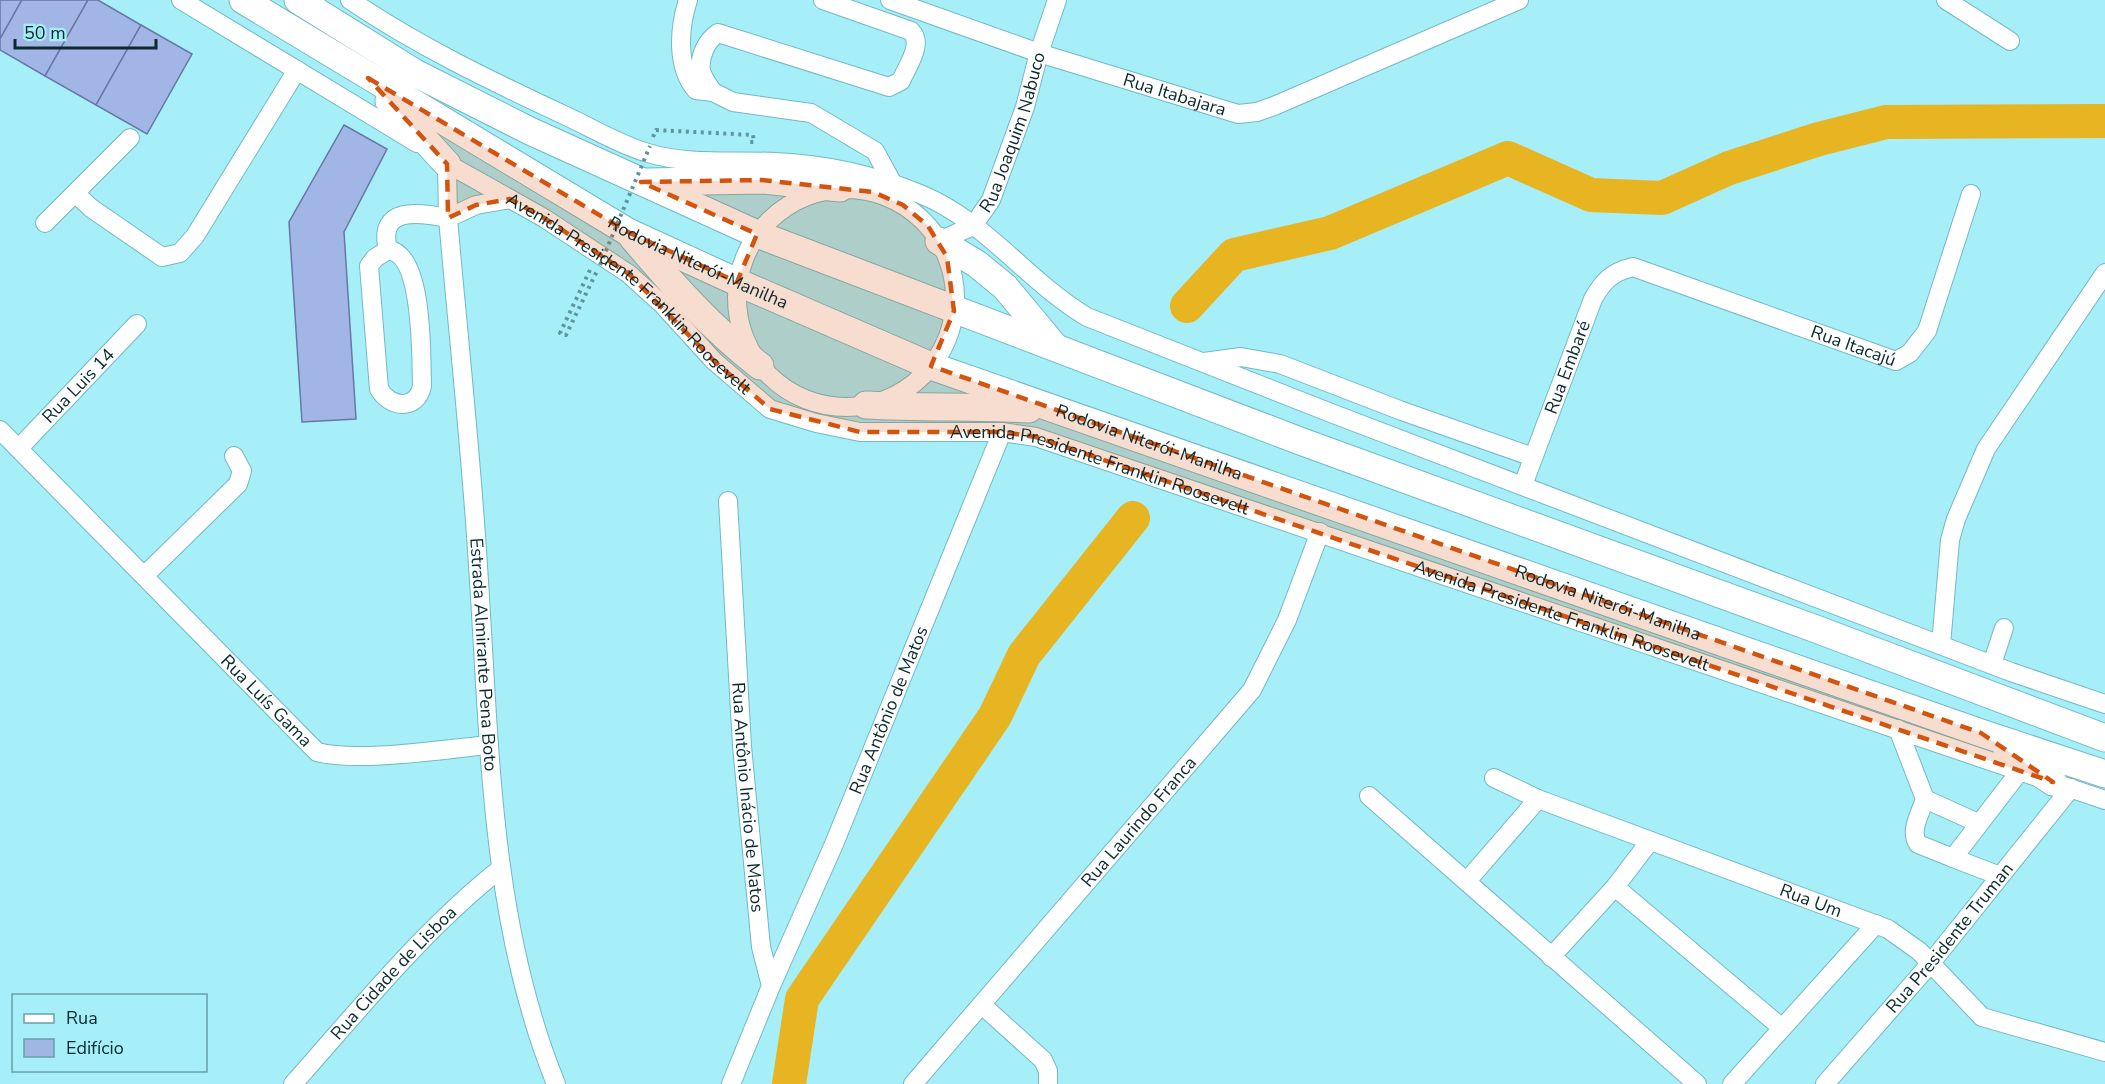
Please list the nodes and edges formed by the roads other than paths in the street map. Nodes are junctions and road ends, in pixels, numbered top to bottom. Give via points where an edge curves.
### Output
1 (181, 0) edge
2 (243, 0) edge
3 (350, 0) edge
4 (688, 0) edge
5 (823, 0) edge
6 (890, 0) edge
7 (1057, 0) edge
8 (1519, 0) edge
9 (1946, 0) edge
10 (313, 4) edge
11 (2010, 41) dead end
12 (1039, 53) junction
13 (297, 70) junction
14 (368, 78) junction
15 (712, 92) junction
16 (130, 138) dead end
17 (447, 164) junction
18 (641, 182) junction
19 (893, 184) junction
20 (840, 188) junction
21 (76, 194) junction
22 (1971, 194) dead end
23 (510, 199) junction
24 (448, 218) junction
25 (45, 223) dead end
26 (973, 226) junction
27 (628, 232) junction
28 (757, 234) junction
29 (939, 242) junction
30 (388, 250) junction
31 (1633, 267) joint
32 (2105, 273) edge
33 (737, 282) junction
34 (954, 311) junction
35 (137, 324) dead end
36 (1056, 348) junction
37 (1202, 362) junction
38 (760, 366) junction
39 (931, 366) junction
40 (788, 390) junction
41 (866, 405) junction
42 (770, 409) junction
43 (1060, 411) junction
44 (0, 430) edge
45 (1002, 432) junction
46 (19, 448) junction
47 (234, 456) dead end
48 (1533, 456) junction
49 (1523, 485) junction
50 (728, 501) dead end
51 (1320, 532) junction
52 (144, 576) junction
53 (2004, 628) dead end
54 (1941, 645) junction
55 (1992, 664) junction
56 (2105, 704) edge
57 (1898, 729) junction
58 (1982, 733) junction
59 (2105, 738) edge
60 (489, 745) junction
61 (2020, 771) junction
62 (2105, 774) edge
63 (1494, 778) dead end
64 (2062, 785) junction
65 (1369, 796) dead end
66 (1538, 799) junction
67 (1925, 799) junction
68 (2105, 800) edge
69 (1977, 823) junction
70 (1650, 841) junction
71 (1953, 858) junction
72 (500, 868) junction
73 (2000, 876) junction
74 (1467, 881) junction
75 (1615, 887) junction
76 (1876, 924) junction
77 (1551, 957) junction
78 (1930, 964) junction
79 (771, 986) junction
80 (982, 1005) junction
81 (1782, 1028) junction
82 (2105, 1052) edge
83 (293, 1084) edge
84 (556, 1084) edge
85 (730, 1084) edge
86 (913, 1084) edge
87 (1048, 1084) edge
88 (1697, 1084) edge
89 (1732, 1084) edge
90 (1825, 1084) edge

1 - 13 street, Avenida Presidente Franklin Roosevelt
2 - 14 highway, Rodovia Niterói-Manilha
3 - 19 street via 479,75 651,148 684,159 826,167
4 - 15 street via 683,14 682,56 687,79 696,90
5 - 15 street via 915,35 917,43 901,81 889,87 718,33 705,46 701,70
6 - 12 street, Rua Itabajara
7 - 12 street, Rua Joaquim Nabuco
8 - 12 street, Rua Itabajara via 1257,112 1238,114 1213,108
9 - 11 street
10 - 18 highway via 416,73
12 - 26 street, Rua Joaquim Nabuco via 1005,166 991,200
13 - 17 street, Avenida Presidente Franklin Roosevelt
13 - 21 street via 180,254 162,257
14 - 17 highway
14 - 27 highway, Rodovia Niterói-Manilha
15 - 19 street via 733,102 812,113 875,151
16 - 21 street
17 - 23 street, Avenida Presidente Franklin Roosevelt
17 - 24 street, Estrada Almirante Pena Boto
18 - 20 highway via 762,180
18 - 28 highway
19 - 26 street via 936,201
20 - 28 street via 810,194 783,208
20 - 29 street via 873,192 903,205 928,226
21 - 25 street
22 - 31 street, Rua Itacajú via 1927,331 1910,353 1896,361
23 - 24 street via 476,205
23 - 42 street, Avenida Presidente Franklin Roosevelt via 599,259 629,274 714,361
24 - 30 street via 425,213 397,216 386,226
24 - 60 street, Estrada Almirante Pena Boto via 478,564
26 - 29 street, Rua Joaquim Nabuco
26 - 37 street via 1079,312
27 - 33 highway, Rodovia Niterói-Manilha
27 - 38 highway via 727,341
28 - 33 street via 745,254
28 - 34 highway
29 - 34 street via 953,279
29 - 36 highway via 1005,287
30 - 30 street via 397,250 406,259 413,279 422,386 410,403 392,404 379,389 369,266
31 - 48 street, Rua Embaré via 1611,275 1593,299
32 - 54 street via 1986,449 1950,540
33 - 38 street via 740,326
33 - 39 highway, Rodovia Niterói-Manilha
34 - 36 highway
34 - 39 street via 948,336
35 - 46 street, Rua Luis 14
36 - 59 highway
37 - 48 street via 1241,357 1280,364
37 - 49 street
38 - 40 street
39 - 41 street via 902,391
39 - 43 highway, Rodovia Niterói-Manilha
40 - 41 street via 826,405
40 - 42 street
41 - 43 highway
42 - 45 street, Avenida Presidente Franklin Roosevelt via 860,432
43 - 58 highway, Rodovia Niterói-Manilha
44 - 46 street, Rua Luís Gama
45 - 51 street, Avenida Presidente Franklin Roosevelt via 1079,449
45 - 79 street, Rua Antônio de Matos via 839,833
46 - 52 street, Rua Luís Gama
47 - 52 street via 242,471 238,484
48 - 49 street, Rua Embaré
49 - 54 street
50 - 79 street, Rua Antônio Inácio de Matos via 742,746 761,947
51 - 57 street, Avenida Presidente Franklin Roosevelt
51 - 80 street, Rua Laurindo Franca via 1287,620 1252,690
52 - 60 street, Rua Luís Gama via 316,752 330,756 364,755
53 - 55 street
54 - 55 street
55 - 56 street
57 - 61 street, Avenida Presidente Franklin Roosevelt
57 - 67 street
58 - 62 highway, Rodovia Niterói-Manilha
58 - 64 highway
60 - 72 street, Estrada Almirante Pena Boto
61 - 64 street, Avenida Presidente Franklin Roosevelt
61 - 69 street
63 - 66 street, Rua Um
64 - 68 street, Avenida Presidente Franklin Roosevelt
64 - 73 street, Rua Presidente Truman
65 - 74 street
66 - 70 street, Rua Um
66 - 74 street
67 - 69 street
67 - 71 street via 1914,829 1915,839 1918,844
69 - 71 street
70 - 75 street
70 - 76 street, Rua Um
71 - 73 street
72 - 83 street, Rua Cidade de Lisboa via 423,939
72 - 84 street, Estrada Almirante Pena Boto via 521,983
73 - 78 street, Rua Presidente Truman
74 - 77 street
75 - 77 street
75 - 81 street
76 - 78 street, Rua Um via 1902,937
76 - 81 street
77 - 88 street
78 - 82 street, Rua Um via 1982,1017
78 - 90 street, Rua Presidente Truman
79 - 85 street
80 - 86 street, Rua Laurindo Franca
80 - 87 street via 1043,1060
81 - 89 street

